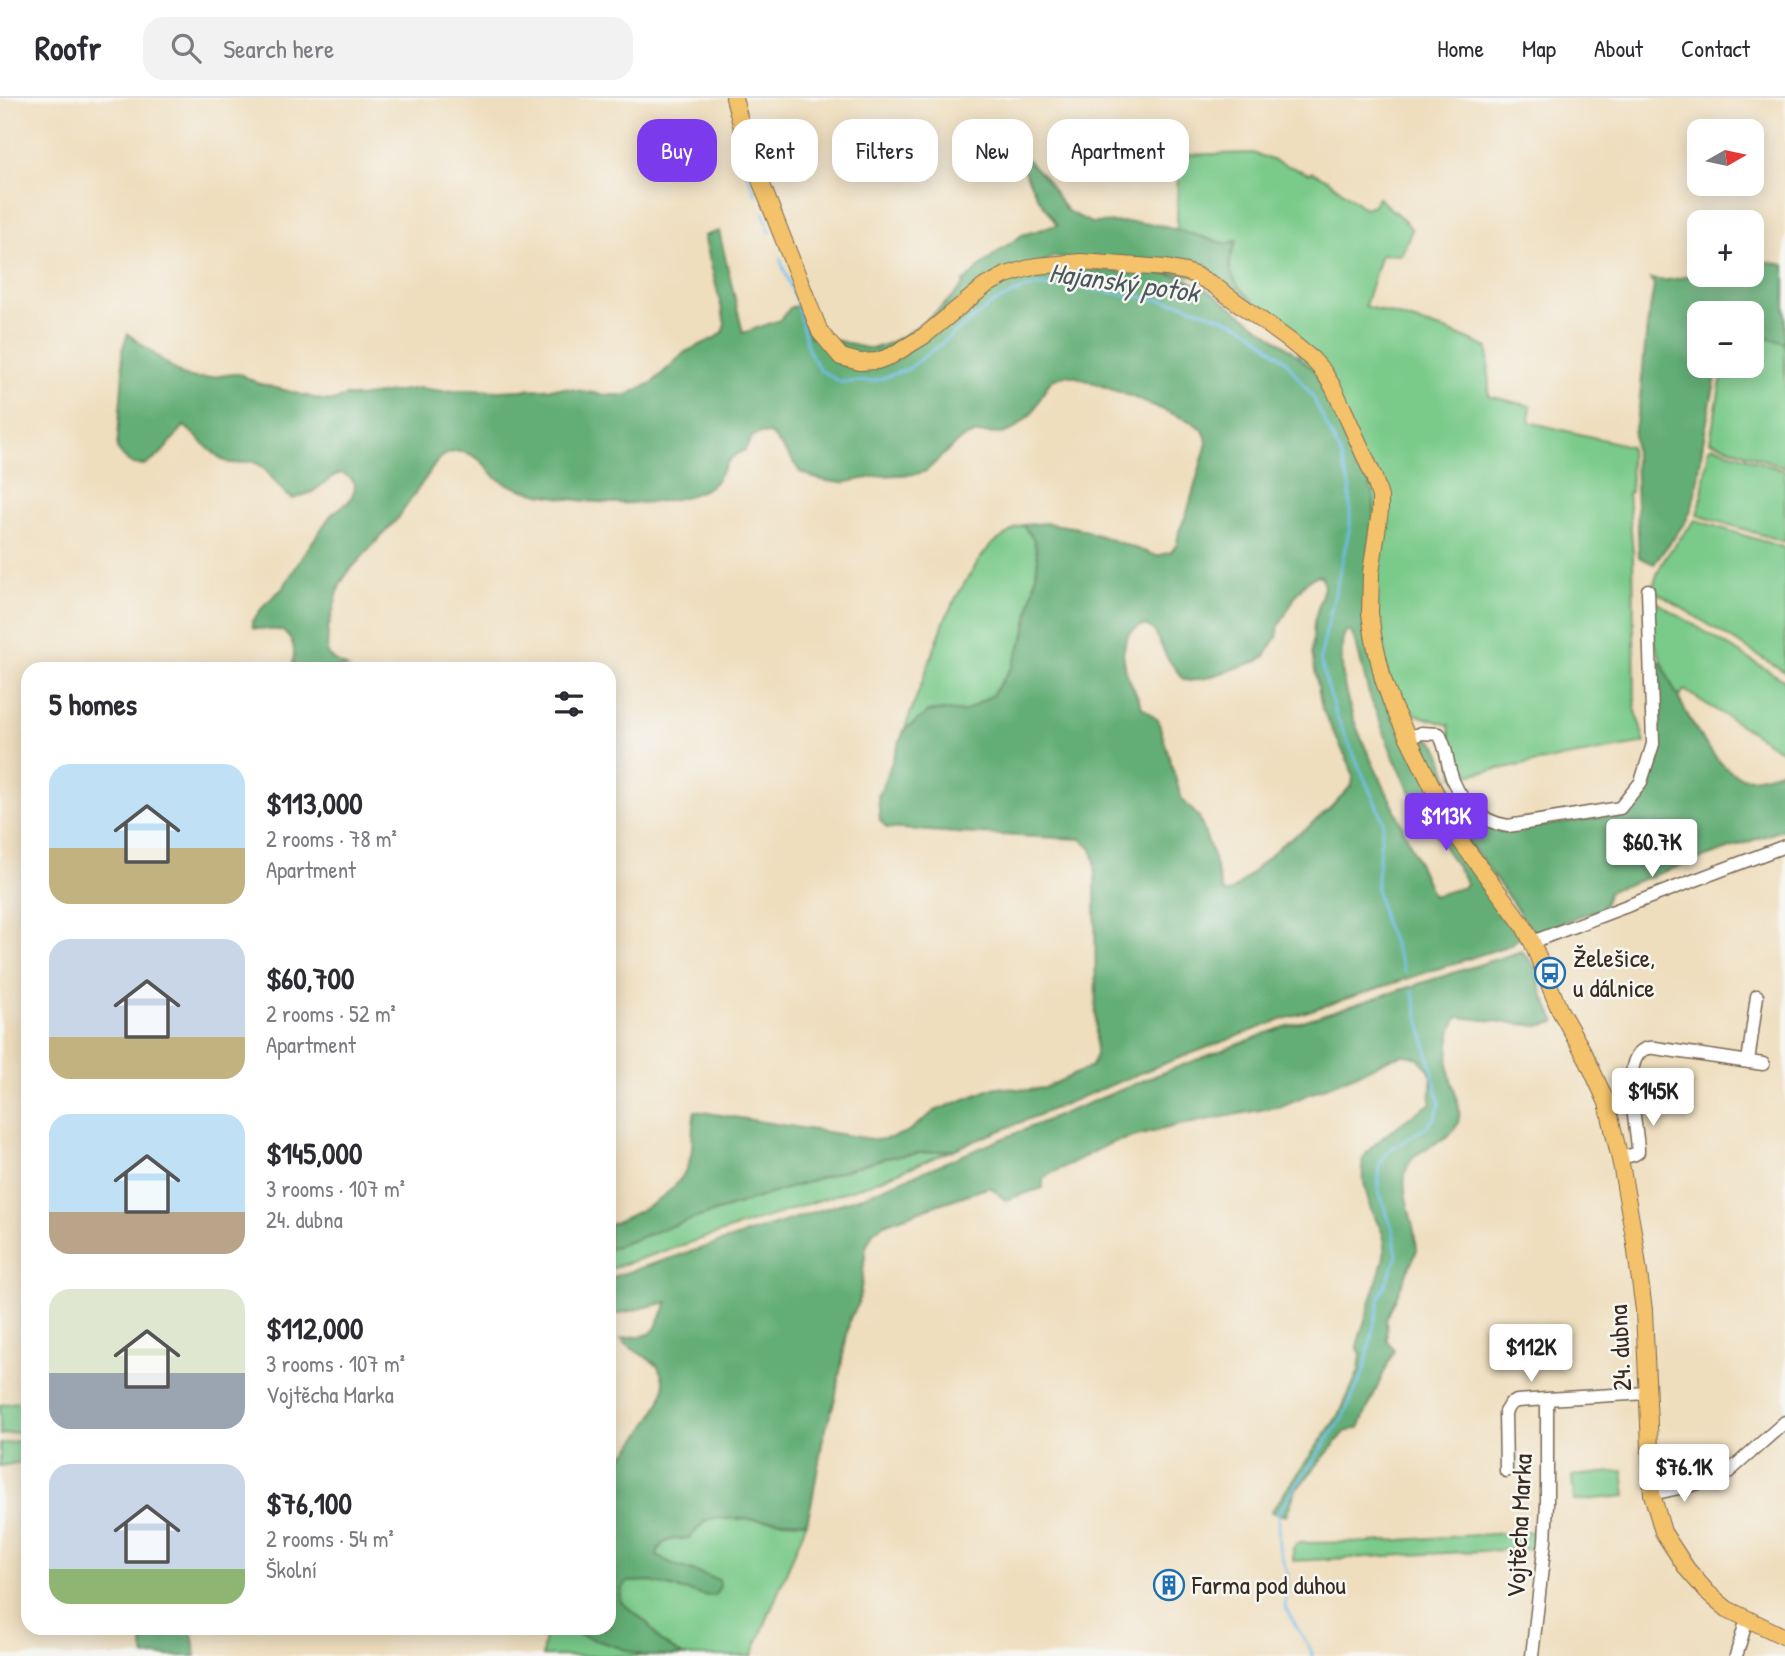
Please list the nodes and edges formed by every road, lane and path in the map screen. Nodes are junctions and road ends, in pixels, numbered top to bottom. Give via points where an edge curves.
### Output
1 (734, 98) edge
2 (1648, 590) dead end
3 (1409, 738) junction
4 (1785, 846) edge
5 (1532, 942) junction
6 (1757, 996) dead end
7 (1748, 1062) junction
8 (1763, 1064) dead end
9 (1619, 1158) junction
10 (1647, 1393) junction
11 (1547, 1399) junction
12 (1785, 1422) edge
13 (1506, 1471) dead end
14 (1652, 1494) junction
15 (1747, 1619) junction
16 (1785, 1637) edge
17 (1532, 1656) edge
18 (1736, 1656) edge

1 - 3 main road, 24. dubna via 747,147 820,332 845,359 870,362 891,356 924,336 985,286 1035,266 1073,262 1186,272 1212,284 1312,359 1333,387 1380,497 1370,613 1382,679
2 - 3 street via 1653,744 1641,782 1620,808 1500,825 1468,806 1457,790 1439,734
3 - 5 main road, 24. dubna via 1456,835
4 - 5 street
5 - 9 main road, 24. dubna via 1559,1009 1607,1103
6 - 7 street
7 - 8 street
7 - 9 street via 1643,1049 1635,1058 1632,1082 1638,1152
9 - 10 main road, 24. dubna via 1644,1310
10 - 11 street, Vojtěcha Marka
10 - 14 main road, 24. dubna
11 - 13 street, Vojtěcha Marka via 1517,1401 1506,1408
11 - 17 street, Vojtěcha Marka via 1545,1541
12 - 14 street via 1724,1476
14 - 15 main road, 24. dubna via 1663,1532 1687,1569 1727,1609
15 - 16 main road, 24. dubna
15 - 18 street

